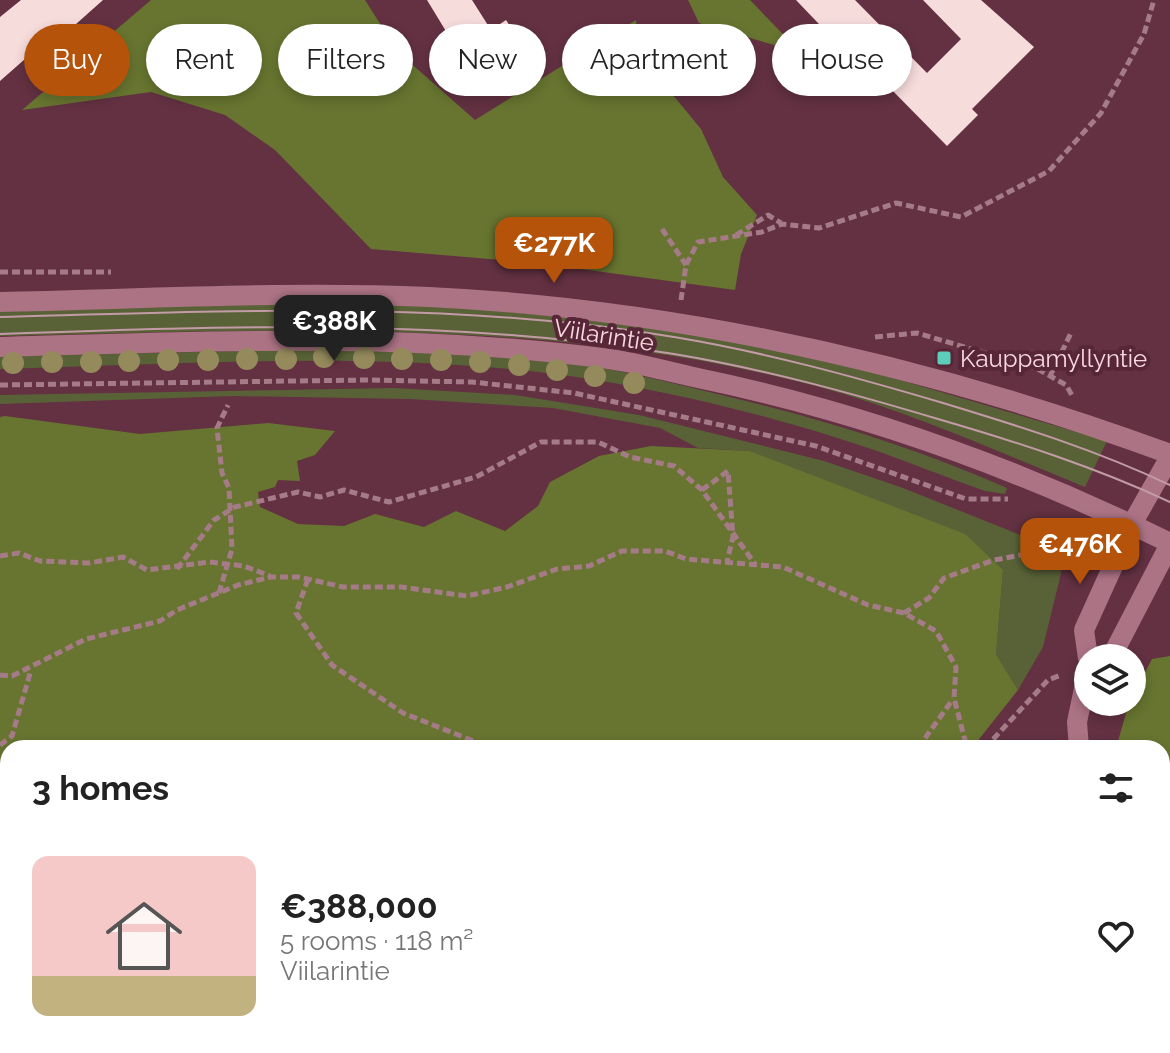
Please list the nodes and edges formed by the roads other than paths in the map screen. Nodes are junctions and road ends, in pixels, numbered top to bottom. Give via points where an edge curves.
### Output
1 (0, 302) edge
2 (0, 347) edge
3 (1170, 455) edge
4 (1132, 524) junction
5 (1170, 543) edge
6 (1086, 644) edge
7 (1118, 644) edge
8 (1078, 716) edge
9 (1078, 740) edge

1 - 3 main road, Viilarintie via 428,297 680,322 867,361 1089,424
2 - 4 main road, Viilarintie via 389,341 614,360 825,407 926,440
3 - 4 main road
4 - 5 main road, Viilarintie
4 - 6 main road via 1084,630
5 - 7 main road
8 - 9 main road

